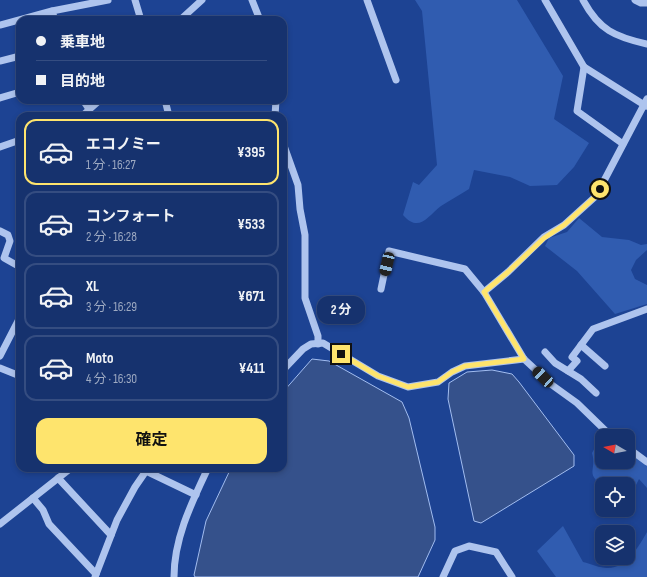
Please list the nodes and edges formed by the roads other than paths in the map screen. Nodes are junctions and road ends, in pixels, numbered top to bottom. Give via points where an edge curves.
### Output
1 (108, 0) edge
2 (135, 0) edge
3 (202, 0) edge
4 (252, 0) edge
5 (367, 0) edge
6 (545, 0) edge
7 (583, 0) edge
8 (636, 0) edge
9 (195, 3) edge
10 (647, 3) edge
11 (52, 11) junction
12 (33, 16) edge
13 (54, 16) edge
14 (139, 16) edge
15 (184, 16) edge
16 (258, 16) edge
17 (16, 21) edge
18 (0, 25) edge
19 (647, 44) edge
20 (16, 57) edge
21 (0, 61) edge
22 (584, 67) junction
23 (396, 80) dead end
24 (16, 93) edge
25 (0, 98) edge
26 (647, 99) edge
27 (85, 104) edge
28 (96, 104) edge
29 (645, 106) edge
30 (89, 110) junction
31 (87, 112) edge
32 (16, 141) edge
33 (623, 144) junction
34 (0, 147) edge
35 (287, 154) edge
36 (0, 231) edge
37 (16, 265) edge
38 (381, 289) dead end
39 (484, 292) junction
40 (647, 309) edge
41 (16, 325) edge
42 (318, 344) junction
43 (581, 345) junction
44 (545, 352) dead end
45 (0, 356) edge
46 (524, 359) junction
47 (287, 366) edge
48 (605, 366) dead end
49 (0, 368) edge
50 (568, 370) junction
51 (16, 374) edge
52 (596, 394) dead end
53 (603, 429) edge
54 (635, 453) edge
55 (647, 462) edge
56 (66, 472) edge
57 (145, 472) edge
58 (150, 472) edge
59 (206, 472) edge
60 (58, 478) junction
61 (196, 494) junction
62 (33, 498) junction
63 (0, 524) edge
64 (111, 535) junction
65 (96, 575) edge
66 (174, 577) edge
67 (443, 577) edge
68 (512, 577) edge

1 - 11 street
2 - 14 street
3 - 9 street
4 - 16 street
5 - 23 street
6 - 22 street
7 - 19 street via 590,14 610,32 624,39
8 - 10 street
9 - 15 street
11 - 12 street
11 - 13 street
17 - 18 street
20 - 21 street
22 - 29 street
22 - 33 street via 577,111
24 - 25 street
26 - 29 street
27 - 30 street
28 - 30 street
29 - 33 street
30 - 31 street
32 - 34 street
33 - 39 street via 596,196
35 - 42 street via 298,185 305,235 306,298 318,336
36 - 37 street via 8,235 10,241 4,258
38 - 39 street via 389,251 465,269
39 - 46 street
40 - 43 street via 593,329
41 - 45 street
42 - 46 street via 323,343 378,376 408,387 438,382 465,366
42 - 47 street via 311,344 303,349
43 - 48 street
43 - 50 street via 572,357 577,361
44 - 50 street via 555,363
46 - 53 street via 552,385 577,403
49 - 51 street
50 - 52 street
54 - 55 street
56 - 60 street
57 - 64 street via 120,513
58 - 61 street
59 - 61 street
60 - 62 street
60 - 64 street
61 - 66 street via 181,532
62 - 63 street
62 - 65 street via 43,510 48,524
64 - 65 street
67 - 68 street via 455,551 469,546 496,552

